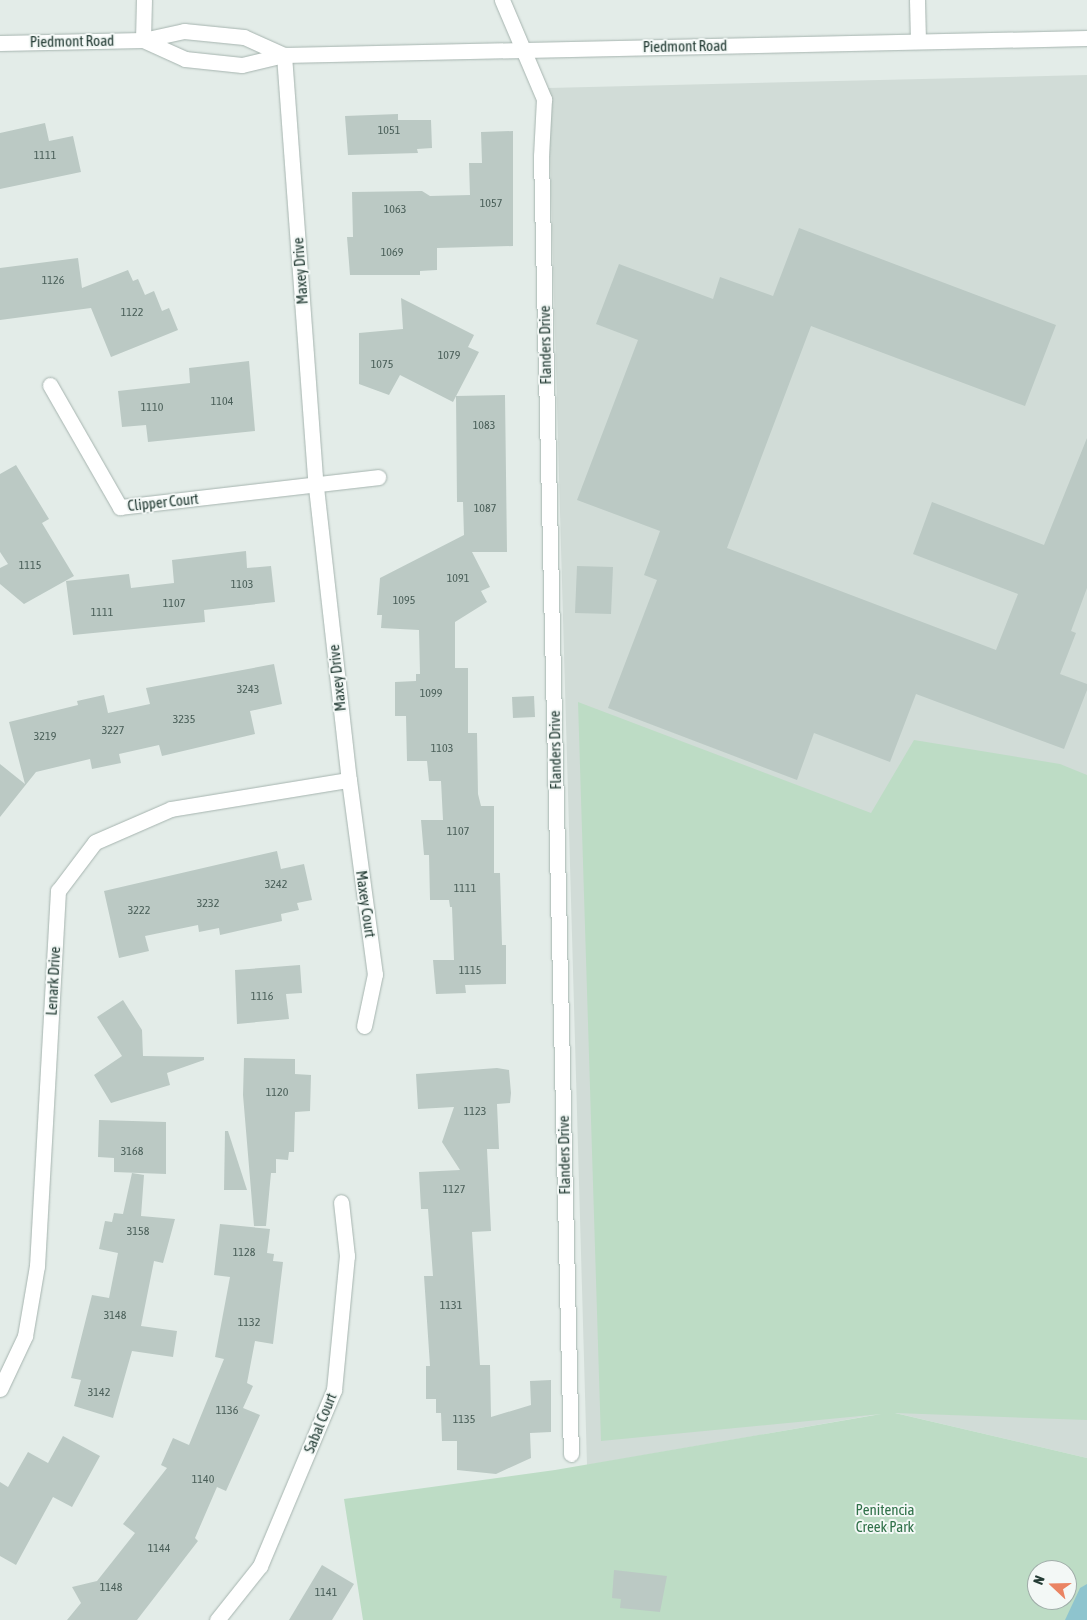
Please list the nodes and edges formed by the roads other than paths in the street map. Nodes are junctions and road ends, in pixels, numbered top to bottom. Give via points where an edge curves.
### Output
1 (144, 0) edge
2 (502, 0) edge
3 (917, 0) edge
4 (1087, 38) edge
5 (143, 40) junction
6 (918, 41) junction
7 (0, 43) edge
8 (524, 50) junction
9 (284, 55) junction
10 (50, 385) dead end
11 (378, 478) dead end
12 (316, 487) junction
13 (349, 780) junction
14 (364, 1026) dead end
15 (341, 1202) dead end
16 (0, 1389) edge
17 (572, 1454) dead end
18 (217, 1620) edge

1 - 5 street
2 - 8 street, Flanders Drive
3 - 6 street
4 - 6 street, Piedmont Road
5 - 7 street, Piedmont Road
5 - 9 street, Piedmont Road via 184,31 234,36
5 - 9 street, Piedmont Road via 185,59 242,65
6 - 8 street, Piedmont Road
8 - 9 street, Piedmont Road
8 - 17 street, Flanders Drive via 544,98 541,156
9 - 12 street, Maxey Drive
10 - 12 street, Clipper Court via 120,506
11 - 12 street
12 - 13 street, Maxey Drive
13 - 14 street, Maxey Court via 375,974
13 - 16 street, Lenark Drive via 171,809 95,842 58,891 37,1266 25,1336
15 - 18 street, Sabal Court via 347,1256 334,1390 260,1566

